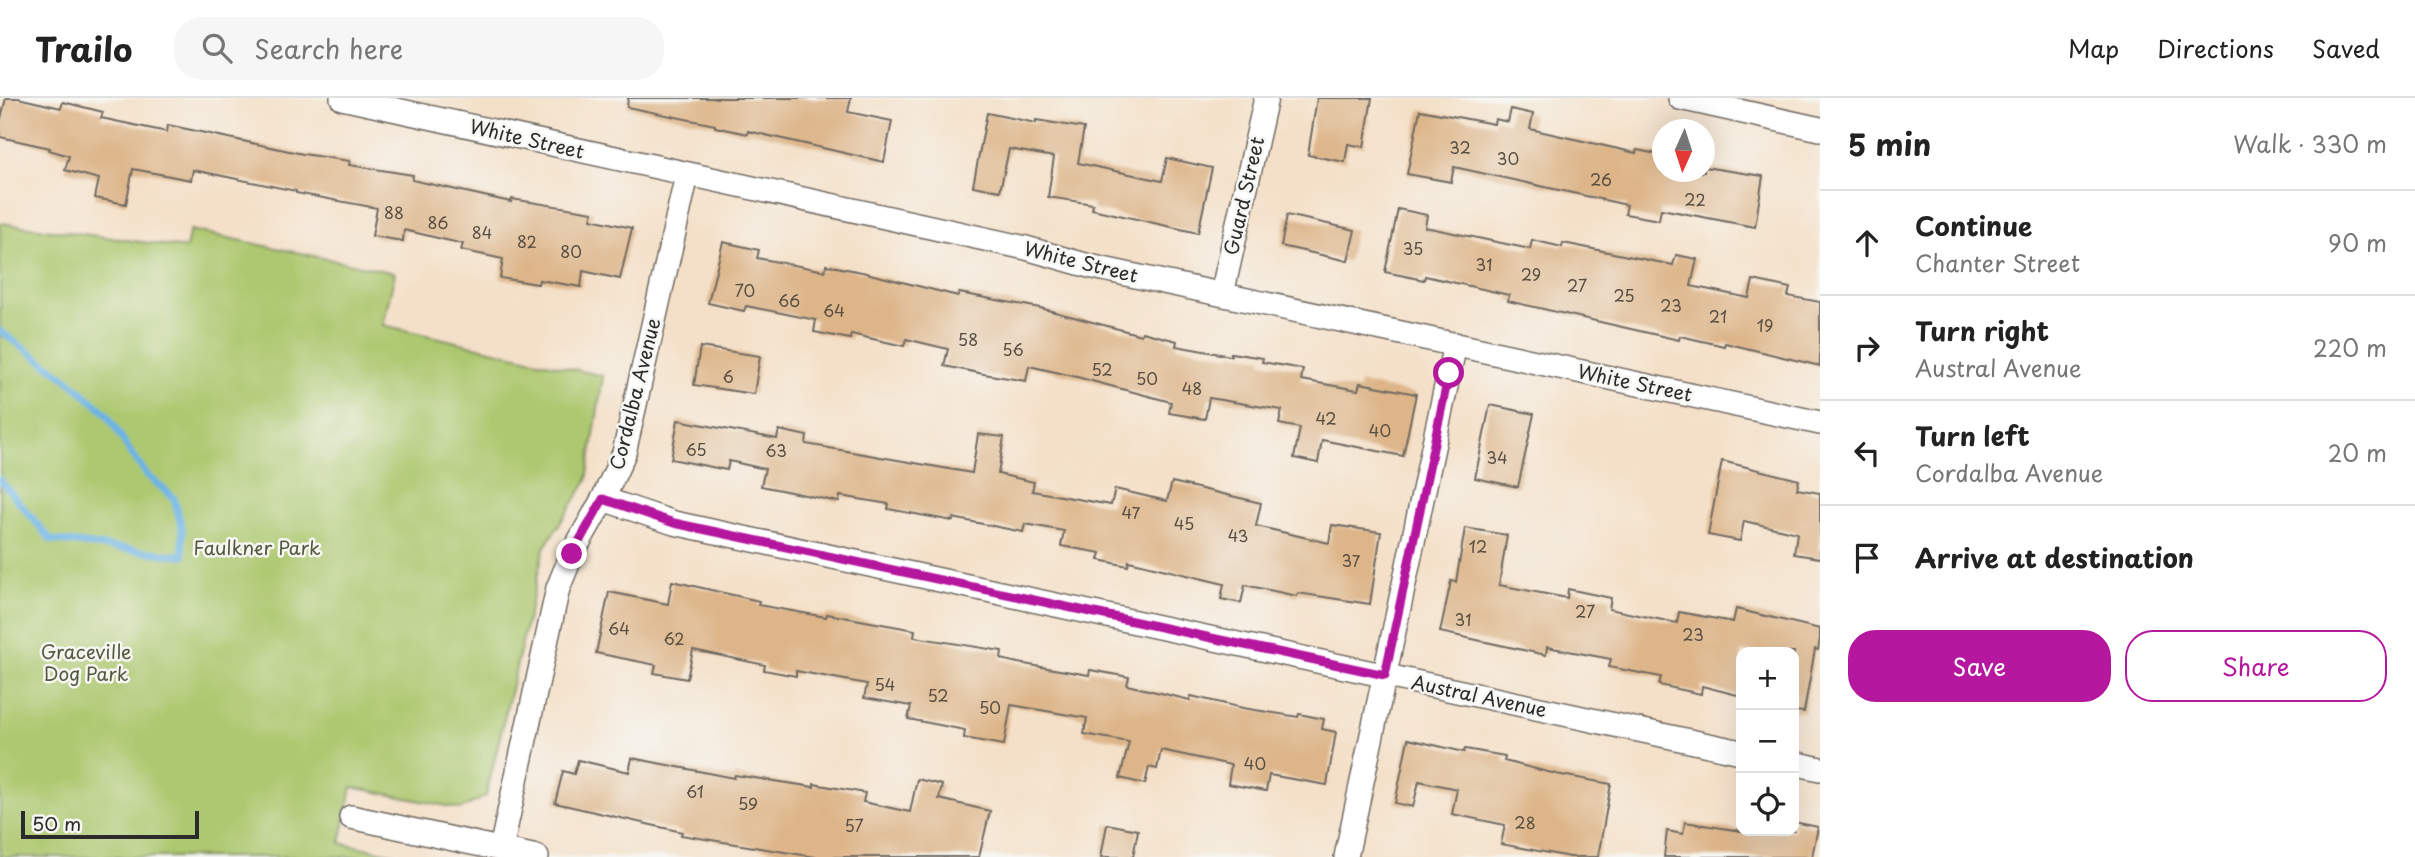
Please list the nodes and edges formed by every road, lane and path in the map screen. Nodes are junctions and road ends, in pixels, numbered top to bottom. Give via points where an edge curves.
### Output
1 (342, 98) edge
2 (1266, 98) edge
3 (1680, 98) edge
4 (1820, 129) edge
5 (687, 175) junction
6 (1222, 294) junction
7 (1455, 344) junction
8 (1820, 423) edge
9 (603, 499) junction
10 (1385, 675) junction
11 (1736, 751) edge
12 (1799, 764) edge
13 (1820, 769) edge
14 (351, 817) dead end
15 (501, 849) junction
16 (537, 857) edge
17 (1346, 857) edge

1 - 5 street, White Street
2 - 6 street, Guard Street
3 - 4 street
5 - 6 street, White Street
5 - 9 street, Cordalba Avenue via 627,444
6 - 7 street, White Street
7 - 8 street, White Street
7 - 10 street
9 - 10 street, Austral Avenue via 674,523
9 - 15 street, Cordalba Avenue via 558,588
10 - 11 street, Austral Avenue
10 - 17 street
12 - 13 street
14 - 15 street
15 - 16 street

